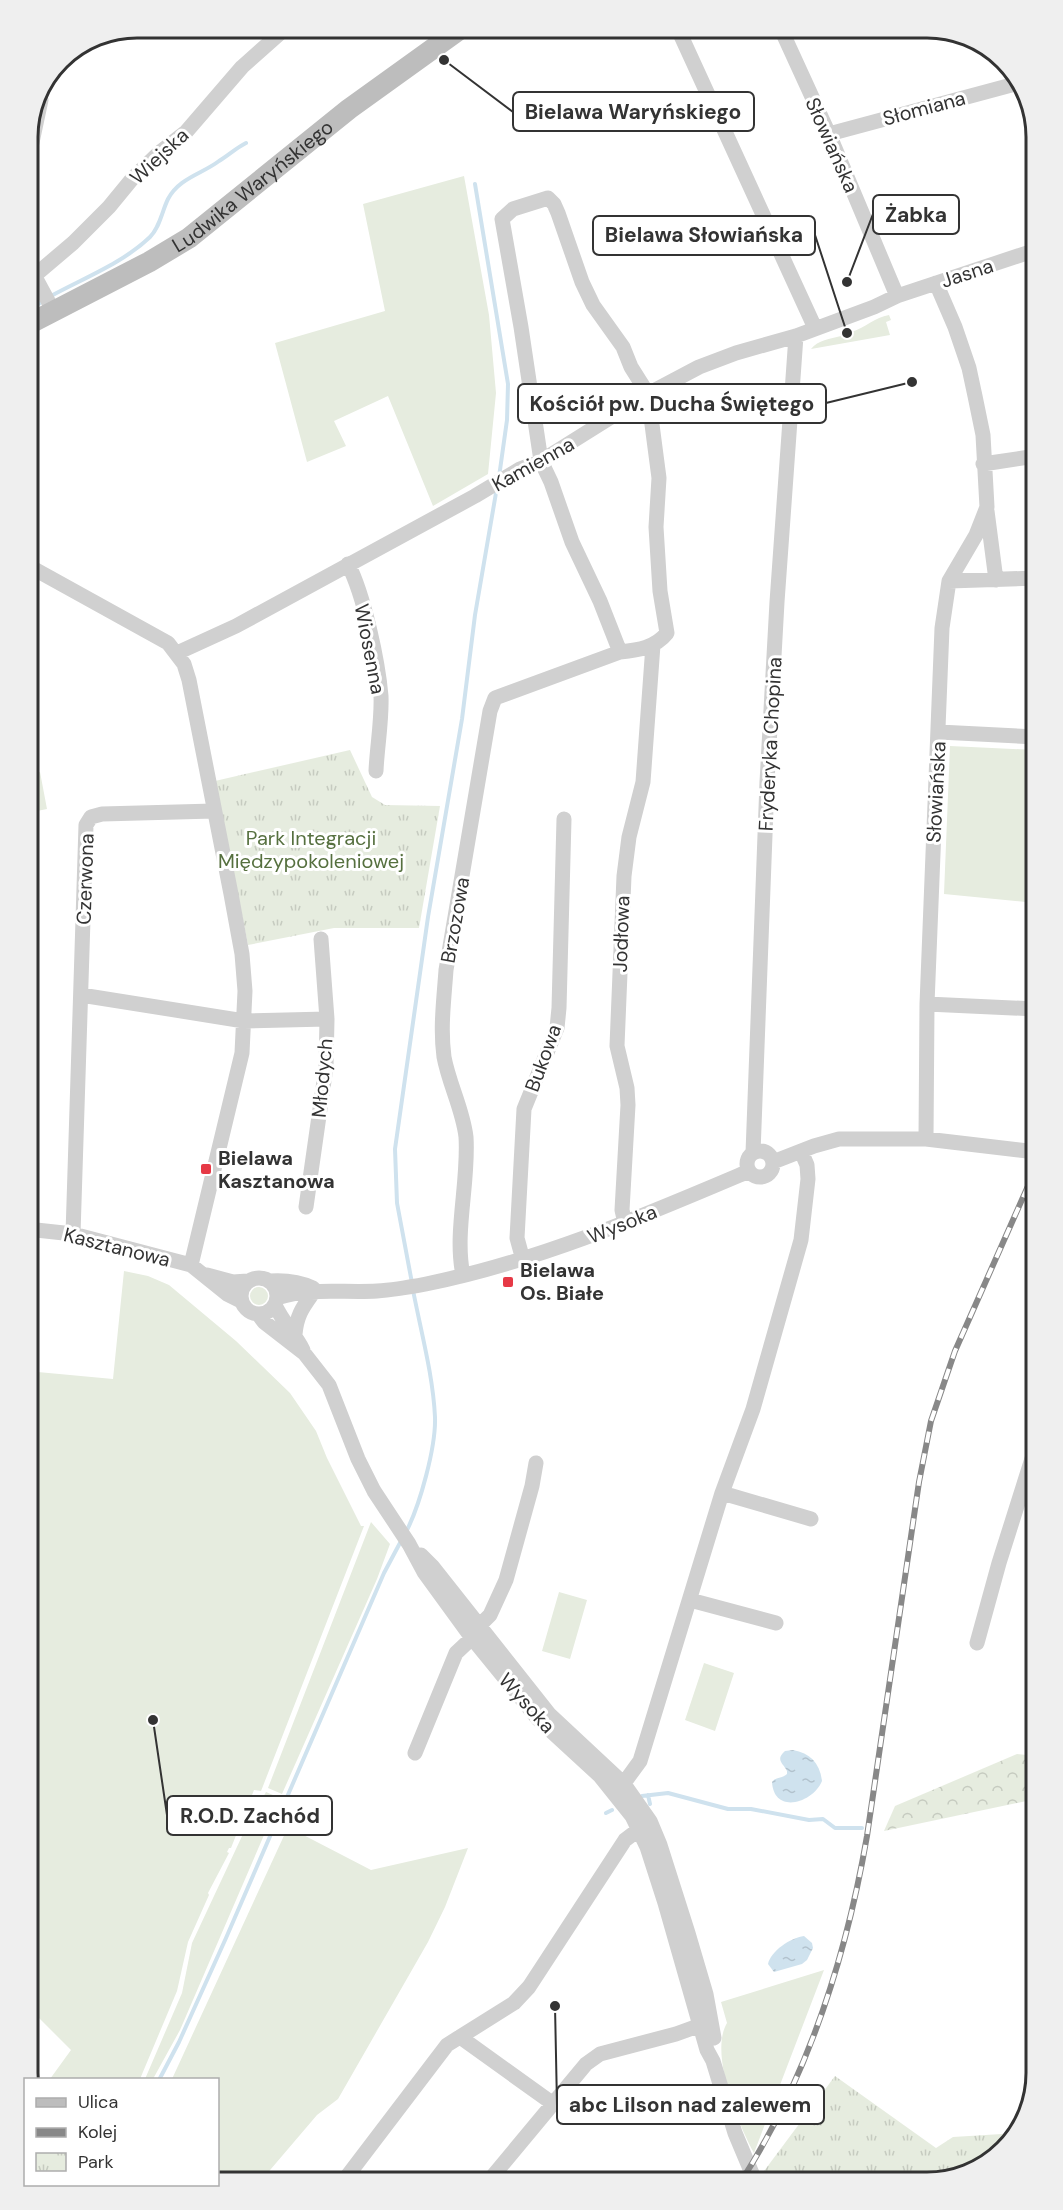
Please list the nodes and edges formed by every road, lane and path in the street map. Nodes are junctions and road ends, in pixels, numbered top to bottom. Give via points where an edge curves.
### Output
1 (275, 38) edge
2 (448, 38) edge
3 (682, 38) edge
4 (785, 38) edge
5 (1011, 85) edge
6 (829, 134) junction
7 (1026, 253) edge
8 (38, 273) edge
9 (936, 283) junction
10 (38, 288) edge
11 (897, 296) junction
12 (48, 302) junction
13 (38, 313) edge
14 (815, 328) junction
15 (796, 336) junction
16 (648, 394) junction
17 (1026, 458) edge
18 (541, 461) junction
19 (983, 464) junction
20 (987, 507) junction
21 (348, 564) junction
22 (38, 571) edge
23 (1026, 578) edge
24 (996, 580) junction
25 (949, 581) junction
26 (653, 645) junction
27 (620, 652) junction
28 (177, 653) junction
29 (939, 732) junction
30 (1026, 736) edge
31 (376, 771) dead end
32 (214, 811) junction
33 (564, 819) dead end
34 (321, 939) dead end
35 (81, 995) junction
36 (927, 1004) junction
37 (1026, 1009) edge
38 (327, 1019) junction
39 (244, 1021) junction
40 (926, 1139) junction
41 (801, 1151) junction
42 (1026, 1151) edge
43 (753, 1153) junction
44 (773, 1162) junction
45 (749, 1171) junction
46 (306, 1208) dead end
47 (625, 1223) junction
48 (38, 1229) edge
49 (73, 1234) junction
50 (523, 1260) junction
51 (191, 1265) junction
52 (204, 1275) junction
53 (463, 1275) junction
54 (248, 1281) junction
55 (270, 1281) junction
56 (315, 1290) junction
57 (241, 1301) junction
58 (276, 1302) junction
59 (258, 1314) junction
60 (295, 1334) junction
61 (304, 1353) junction
62 (536, 1463) dead end
63 (1026, 1478) edge
64 (722, 1493) junction
65 (811, 1519) dead end
66 (690, 1600) junction
67 (776, 1623) dead end
68 (475, 1632) junction
69 (977, 1644) dead end
70 (414, 1753) dead end
71 (620, 1789) junction
72 (644, 1825) junction
73 (704, 2024) junction
74 (460, 2037) junction
75 (552, 2103) junction
76 (350, 2172) edge
77 (496, 2172) edge
78 (751, 2172) edge

1 - 8 street, Wiejska via 242,67 186,132 159,153 87,229
2 - 12 main road, Ludwika Waryńskiego via 349,109 189,238 149,262
3 - 14 street
4 - 6 street, Słowiańska
5 - 6 street, Słomiana
6 - 11 street, Słowiańska
7 - 9 street, Jasna
9 - 11 street, Jasna
9 - 19 street, Słowiańska via 969,368 983,435
10 - 12 street
11 - 14 street, Kamienna
12 - 13 main road, Ludwika Waryńskiego
14 - 15 street, Kamienna
15 - 16 street, Kamienna via 699,367
15 - 43 street, Fryderyka Chopina via 768,771
16 - 18 street, Kamienna
16 - 18 street via 623,347 589,297 554,204 548,198 513,208 502,219
16 - 26 street via 659,478 656,527 660,591 667,627 667,633
17 - 19 street
18 - 21 street, Kamienna
18 - 27 street
19 - 20 street, Słowiańska
20 - 24 street, Słowiańska
20 - 25 street, Słowiańska via 976,535
21 - 28 street, Kamienna via 236,626
21 - 31 street, Wiosenna via 356,580 378,675 381,698
22 - 28 street via 154,634
23 - 24 street
24 - 25 street
25 - 29 street, Słowiańska via 942,628
26 - 27 street, Brzozowa
26 - 47 street, Jodłowa via 643,782 624,876 617,1046 628,1105 622,1210
27 - 53 street, Brzozowa via 495,698 490,711 446,970 443,1011 444,1056 465,1135
28 - 32 street via 189,680
29 - 30 street
29 - 36 street, Słowiańska
32 - 35 street, Czerwona via 91,817 86,825
32 - 39 street via 242,954
33 - 50 street, Bukowa via 559,1008 556,1028 527,1100 522,1125 517,1238
34 - 38 street, Młodych
35 - 39 street
35 - 49 street, Czerwona
36 - 37 street
36 - 40 street, Słowiańska
38 - 39 street, Młodych
38 - 46 street, Młodych via 326,1067
39 - 51 street via 242,1053
40 - 41 street via 839,1139
40 - 42 street
41 - 44 street
41 - 64 street via 808,1179 801,1240 753,1410
43 - 44 street via 766,1152
43 - 45 street via 747,1163
44 - 45 street via 772,1171 765,1177 756,1177
45 - 47 street, Wysoka
47 - 50 street, Wysoka
48 - 49 street, Kasztanowa
49 - 51 street, Kasztanowa
50 - 53 street, Wysoka
51 - 52 street, Kasztanowa
52 - 54 street, Kasztanowa via 233,1282
52 - 57 street, Kasztanowa
53 - 56 street, Wysoka via 379,1291
54 - 55 street
54 - 57 street via 242,1289
55 - 56 street, Wysoka via 304,1284
55 - 58 street via 275,1286
56 - 58 street, Wysoka
56 - 60 street via 299,1311
57 - 59 street via 248,1311
58 - 59 street via 267,1313
58 - 60 street, Wysoka
59 - 61 street, Wysoka
60 - 61 street, Wysoka
61 - 68 street, Wysoka via 329,1385 374,1491 424,1572
62 - 68 street via 506,1580 490,1615
63 - 69 street
64 - 65 street
64 - 66 street
66 - 67 street
66 - 71 street via 640,1761
68 - 70 street via 456,1653
68 - 71 street, Wysoka via 538,1719 600,1776
71 - 72 street, Wysoka
72 - 73 street, Wysoka
72 - 74 street via 625,1840 529,1987 514,2003
73 - 75 street via 600,2054 586,2064
73 - 78 street, Wysoka via 716,2050 713,2061 735,2133
74 - 75 street
74 - 76 street via 447,2045
75 - 77 street

